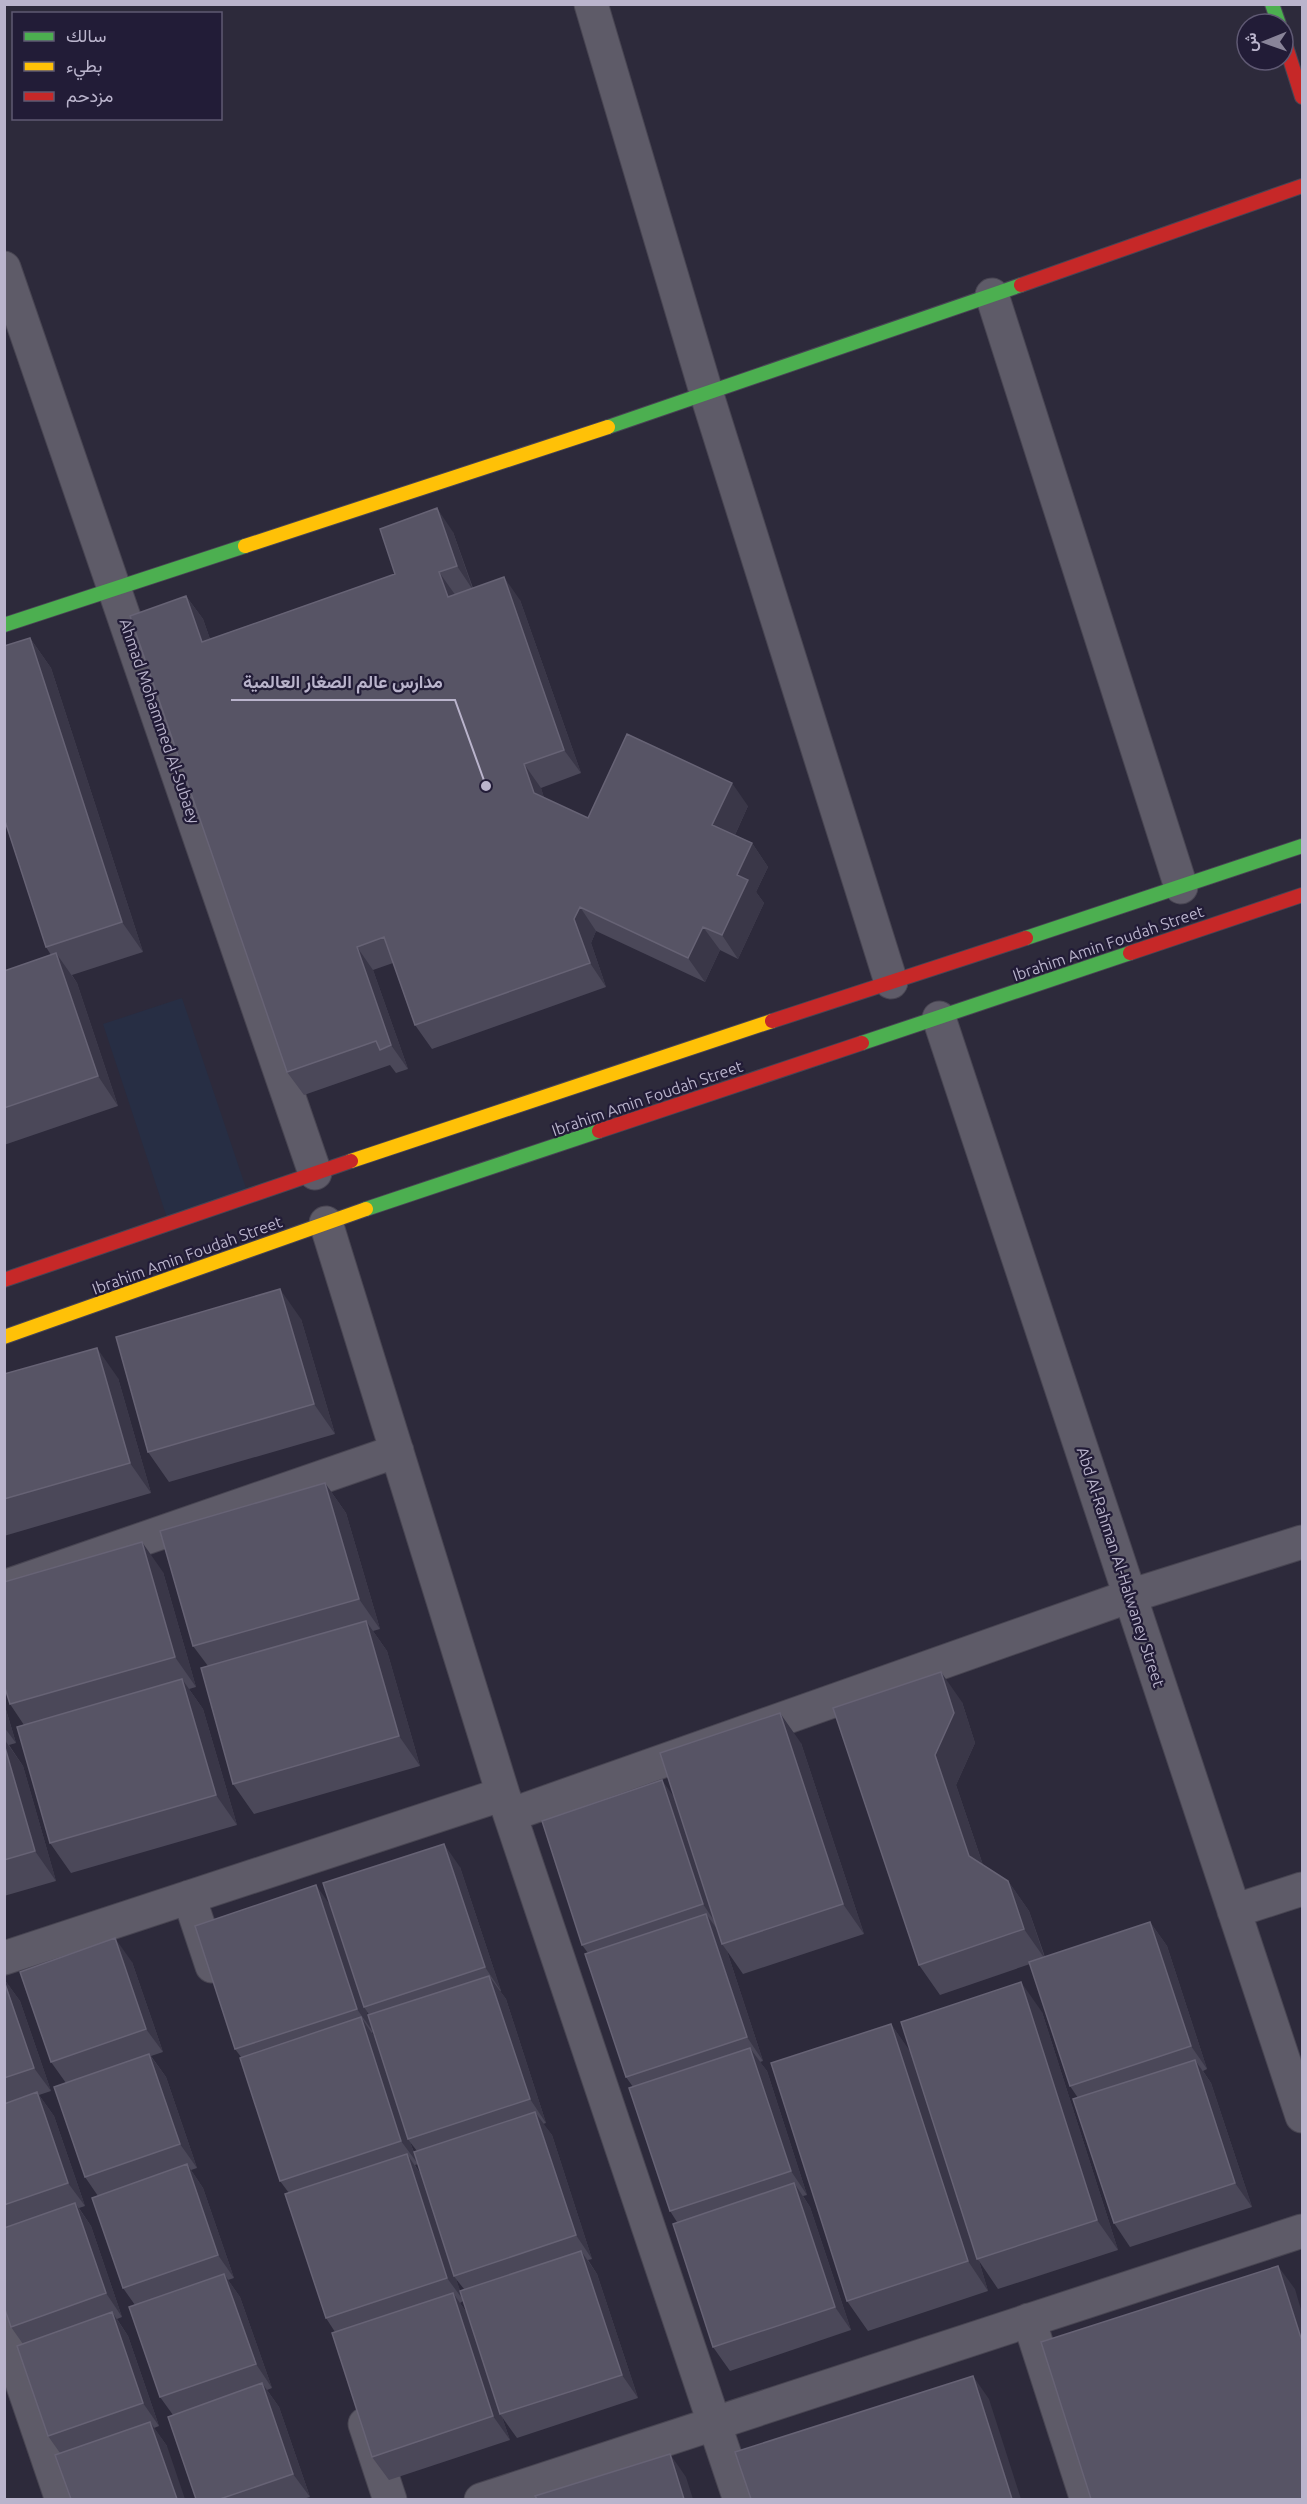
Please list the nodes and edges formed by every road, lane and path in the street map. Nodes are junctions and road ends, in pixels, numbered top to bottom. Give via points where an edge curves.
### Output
1 (591, 4) edge
2 (1294, 72) edge
3 (1302, 97) edge
4 (1302, 186) edge
5 (4, 268) edge
6 (992, 295) junction
7 (707, 395) junction
8 (115, 590) junction
9 (4, 625) edge
10 (1302, 846) edge
11 (1181, 886) junction
12 (1302, 895) edge
13 (891, 982) junction
14 (939, 1018) junction
15 (315, 1173) junction
16 (326, 1223) junction
17 (4, 1280) edge
18 (4, 1337) edge
19 (397, 1451) junction
20 (1302, 1542) edge
21 (4, 1587) edge
22 (1131, 1596) junction
23 (506, 1805) junction
24 (1302, 1889) edge
25 (189, 1897) junction
26 (1234, 1911) junction
27 (4, 1958) edge
28 (223, 1999) edge
29 (1302, 2116) edge
30 (1302, 2231) edge
31 (1029, 2320) junction
32 (4, 2330) edge
33 (356, 2397) edge
34 (714, 2423) junction
35 (62, 2499) edge
36 (390, 2499) edge
37 (480, 2499) edge
38 (740, 2499) edge
39 (1087, 2499) edge

1 - 7 street
2 - 3 street
4 - 6 street
5 - 8 street, Ahmad Mohammed Al-Subaey
6 - 7 street
6 - 11 street
7 - 8 street
7 - 13 street
8 - 9 street
8 - 15 street, Ahmad Mohammed Al-Subaey
10 - 11 street, Ibrahim Amin Foudah Street
11 - 13 street, Ibrahim Amin Foudah Street
12 - 14 street, Ibrahim Amin Foudah Street
13 - 15 street, Ibrahim Amin Foudah Street
14 - 16 street, Ibrahim Amin Foudah Street
14 - 22 street, Abd Al-Rahman Al-Halwaney Street
15 - 17 street, Ibrahim Amin Foudah Street
16 - 18 street, Ibrahim Amin Foudah Street
16 - 19 street
19 - 21 street
19 - 23 street
20 - 22 street
22 - 23 street
22 - 26 street, Abd Al-Rahman Al-Halwaney Street
23 - 25 street
23 - 34 street
24 - 26 street
25 - 27 street
25 - 28 street
26 - 29 street, Abd Al-Rahman Al-Halwaney Street
30 - 31 street
31 - 34 street
31 - 39 street
32 - 35 street
33 - 36 street
34 - 37 street
34 - 38 street

